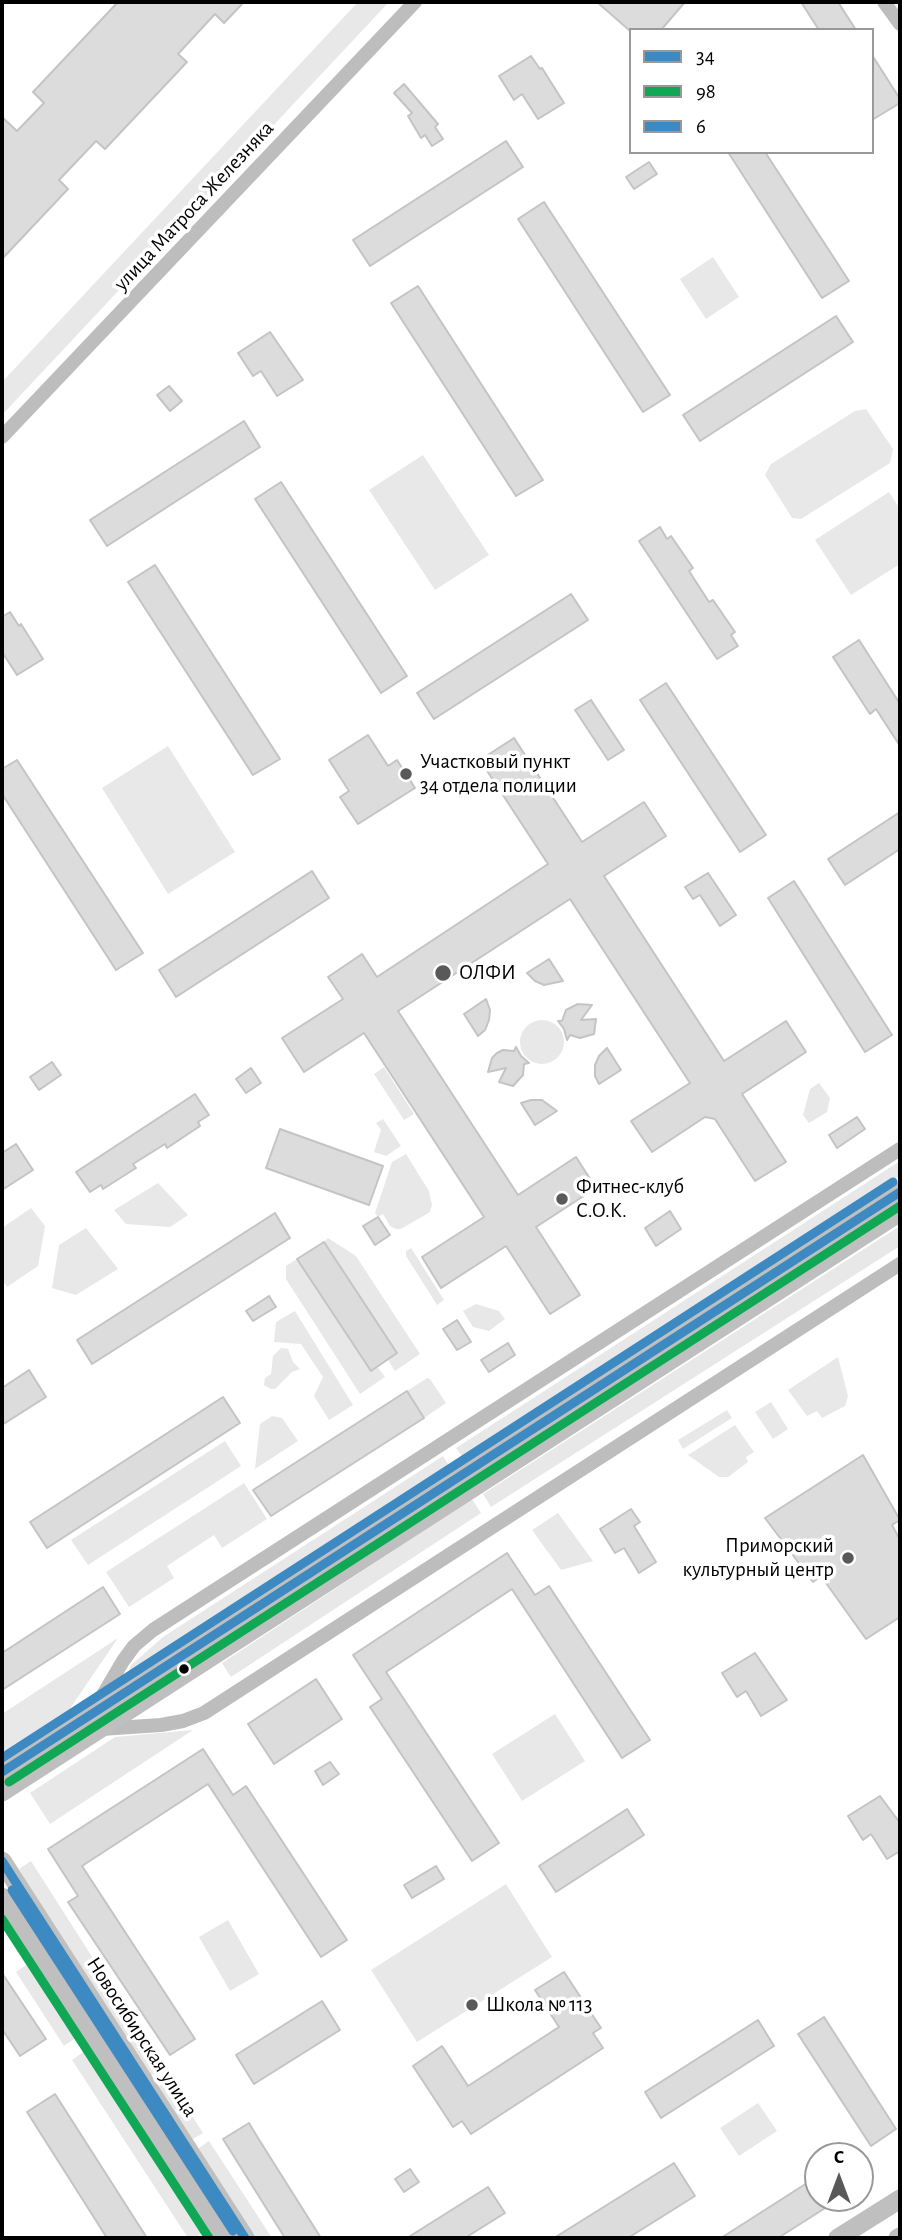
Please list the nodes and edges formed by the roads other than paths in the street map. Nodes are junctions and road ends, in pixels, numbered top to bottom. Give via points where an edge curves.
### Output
1 (415, 2) edge
2 (884, 2) edge
3 (900, 24) edge
4 (2, 437) edge
5 (900, 1149) edge
6 (900, 1192) edge
7 (900, 1212) edge
8 (900, 1264) edge
9 (95, 1722) junction
10 (2, 1772) edge
11 (2, 1792) edge
12 (2, 1861) edge
13 (2, 1897) edge
14 (900, 2199) edge
15 (223, 2238) edge
16 (245, 2238) edge
17 (838, 2238) edge

1 - 4 street, улица Матроса Железняка
2 - 3 street
5 - 9 street via 153,1630 122,1661
6 - 9 main road
7 - 9 main road
8 - 9 street via 204,1713 161,1725
9 - 10 main road
9 - 11 main road
12 - 16 main road, Новосибирская улица
13 - 15 main road, Новосибирская улица
14 - 17 main road

